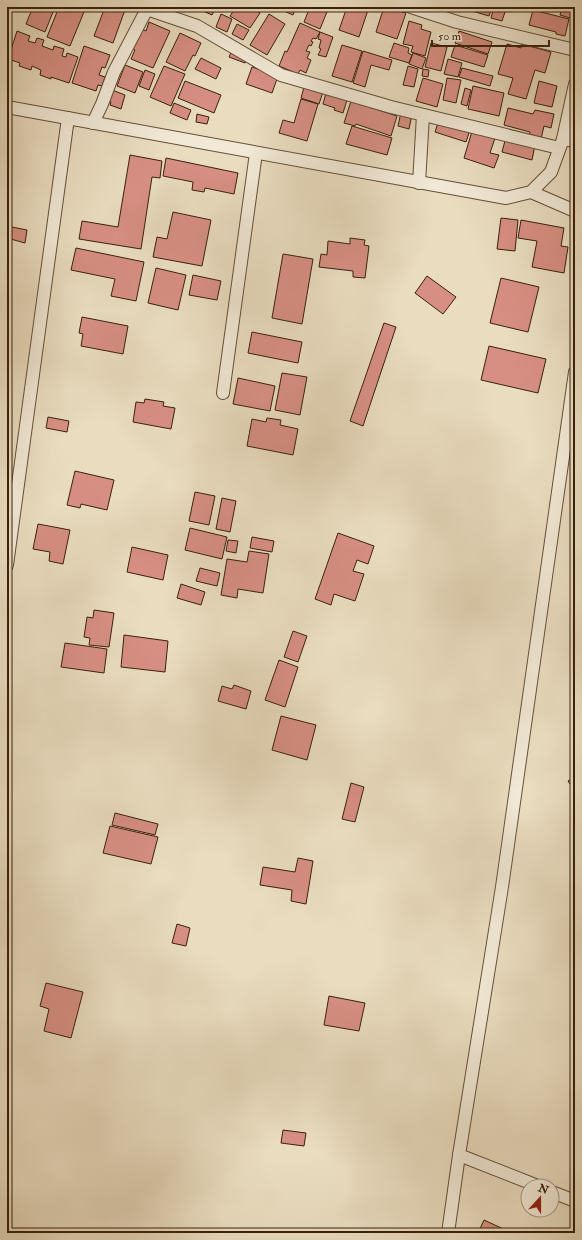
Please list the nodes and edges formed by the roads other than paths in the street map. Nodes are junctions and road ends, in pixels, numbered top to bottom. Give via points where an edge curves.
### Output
1 (411, 7) edge
2 (145, 8) edge
3 (575, 50) edge
4 (575, 84) edge
5 (7, 107) edge
6 (423, 115) junction
7 (68, 118) junction
8 (93, 123) junction
9 (575, 141) edge
10 (561, 143) junction
11 (256, 153) junction
12 (419, 183) junction
13 (531, 192) junction
14 (575, 211) edge
15 (575, 372) edge
16 (223, 393) dead end
17 (7, 565) edge
18 (459, 1155) junction
19 (520, 1179) edge
20 (560, 1195) edge
21 (575, 1201) edge
22 (448, 1233) edge

1 - 3 street via 457,22
2 - 6 street via 197,26 281,75
2 - 8 street
4 - 10 street
5 - 7 street
6 - 10 street
6 - 12 street
7 - 8 street
7 - 17 street
8 - 11 street
9 - 10 street
10 - 13 street via 551,172
11 - 12 street
11 - 16 street
12 - 13 street via 506,198
13 - 14 street
15 - 18 street via 502,887
18 - 19 street
18 - 22 street
20 - 21 street

